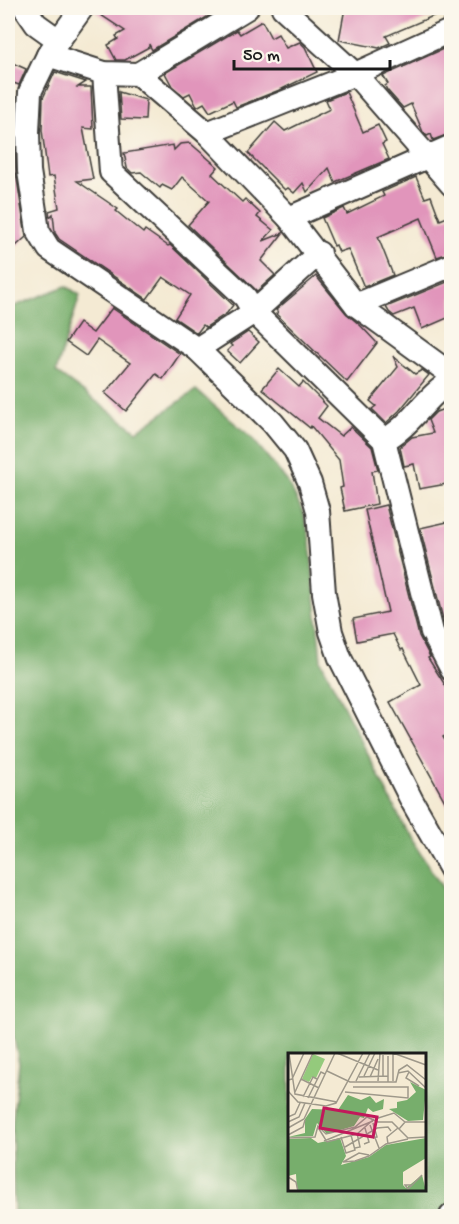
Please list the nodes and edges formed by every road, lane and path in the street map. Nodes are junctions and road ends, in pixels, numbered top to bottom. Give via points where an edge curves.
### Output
1 (26, 8) edge
2 (82, 8) edge
3 (247, 8) edge
4 (283, 8) edge
5 (452, 30) edge
6 (53, 47) junction
7 (104, 73) junction
8 (138, 74) junction
9 (355, 74) junction
10 (207, 133) junction
11 (452, 146) edge
12 (427, 156) junction
13 (452, 185) edge
14 (289, 218) junction
15 (319, 254) junction
16 (452, 265) edge
17 (356, 305) junction
18 (254, 312) junction
19 (198, 350) junction
20 (452, 375) edge
21 (452, 381) edge
22 (384, 440) junction
23 (452, 670) edge
24 (452, 871) edge

1 - 6 street
2 - 6 street
3 - 8 street
4 - 9 street
5 - 9 street
6 - 7 street
6 - 19 street via 30,92 29,171 38,231 49,249
7 - 8 street
7 - 18 street via 111,172 245,297
8 - 10 street
9 - 10 street
9 - 12 street
10 - 14 street
11 - 12 street
12 - 13 street
12 - 14 street
14 - 15 street
15 - 17 street
15 - 18 street
16 - 17 street
17 - 20 street
18 - 19 street
18 - 22 street
19 - 24 street via 273,423 295,450 318,511 324,593 340,658
21 - 22 street via 438,388 395,435
22 - 23 street via 432,632

